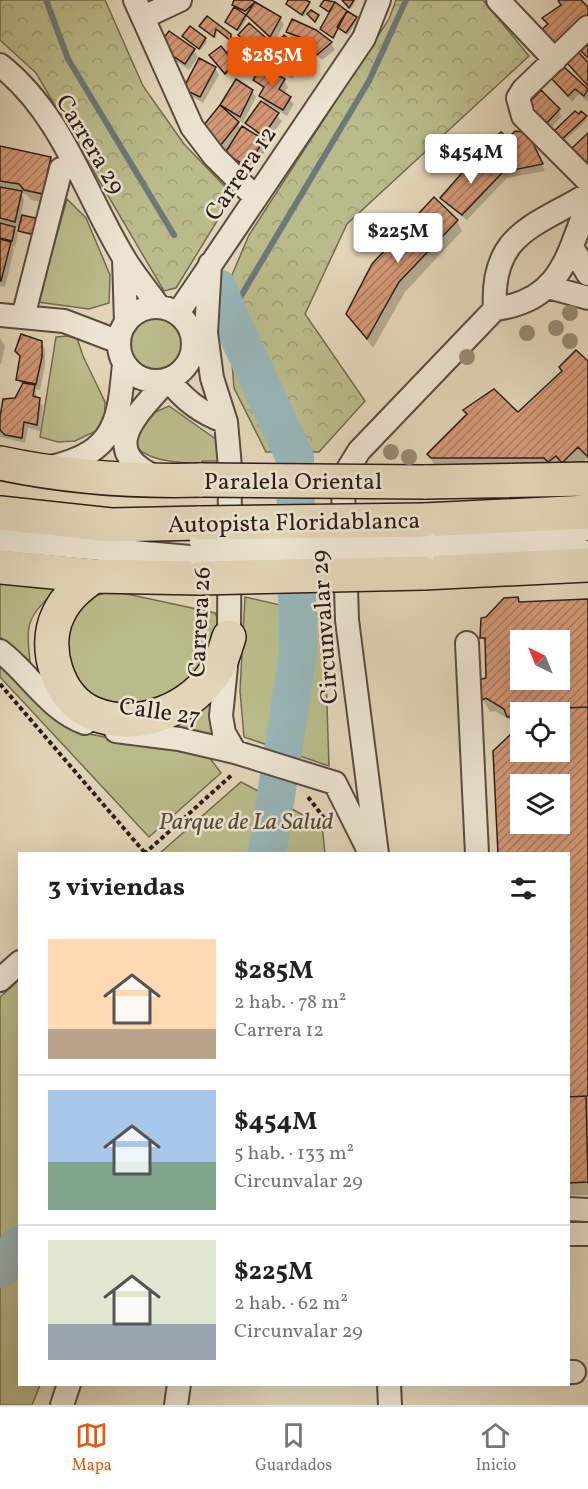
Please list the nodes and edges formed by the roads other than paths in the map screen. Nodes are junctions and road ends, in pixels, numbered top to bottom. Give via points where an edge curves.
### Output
1 (180, 0) edge
2 (379, 0) edge
3 (498, 0) edge
4 (140, 8) edge
5 (588, 27) edge
6 (555, 60) junction
7 (0, 65) edge
8 (62, 169) dead end
9 (588, 181) edge
10 (588, 194) edge
11 (256, 198) junction
12 (588, 203) edge
13 (573, 249) junction
14 (124, 258) junction
15 (210, 264) junction
16 (588, 273) edge
17 (548, 287) junction
18 (588, 298) edge
19 (495, 309) junction
20 (168, 310) junction
21 (0, 315) edge
22 (23, 317) junction
23 (123, 343) junction
24 (168, 379) junction
25 (226, 422) junction
26 (0, 463) edge
27 (38, 471) junction
28 (588, 480) edge
29 (164, 481) junction
30 (588, 512) edge
31 (0, 513) edge
32 (0, 526) edge
33 (588, 529) edge
34 (0, 540) edge
35 (423, 547) junction
36 (201, 550) junction
37 (588, 550) edge
38 (588, 565) edge
39 (0, 567) edge
40 (94, 576) junction
41 (229, 637) junction
42 (467, 643) dead end
43 (0, 651) edge
44 (358, 724) junction
45 (237, 760) junction
46 (335, 783) junction
47 (352, 816) junction
48 (351, 852) edge
49 (369, 852) edge
50 (377, 852) edge
51 (477, 852) edge
52 (18, 964) edge
53 (0, 980) edge
54 (570, 1209) edge
55 (588, 1210) edge
56 (588, 1233) edge
57 (570, 1234) edge
58 (68, 1386) edge
59 (179, 1386) edge
60 (389, 1386) edge
61 (62, 1405) edge
62 (176, 1405) edge
63 (390, 1405) edge

1 - 4 street
2 - 11 street, Carrera 12 via 364,38
3 - 6 street
4 - 11 street via 192,127 214,156
5 - 6 street
6 - 9 street via 518,98 523,116
7 - 14 street, Carrera 29 via 53,122
8 - 22 street
10 - 19 street via 532,223 512,243 495,281
11 - 15 street, Carrera 12
12 - 13 street
13 - 16 street
13 - 17 street
14 - 20 street, Carrera 29
14 - 23 street, Carrera 29
15 - 20 street, Carrera 12
15 - 25 street, Carrera 26 via 206,333 212,378
17 - 18 street
17 - 19 street via 522,303
19 - 44 street, Circunvalar 29 via 359,451 348,469 343,488 347,620
20 - 23 street via 138,312
20 - 24 street via 191,329 193,349 184,368
21 - 22 street
22 - 23 street via 64,321
23 - 24 street via 143,378
23 - 27 street, Carrera 29 via 121,408 106,438 75,462
24 - 25 street via 192,406
24 - 29 street via 134,419 126,432 125,447 135,467
25 - 41 street, Carrera 26 via 230,467
26 - 27 highway, Paralela Oriental
27 - 29 highway, Paralela Oriental
28 - 29 highway, Paralela Oriental, bridge
30 - 35 highway, Autopista Floridablanca
31 - 36 highway, Autopista Floridablanca via 111,525
32 - 36 street
33 - 35 street
34 - 36 street
35 - 36 highway, Autopista Floridablanca, bridge
35 - 36 highway, Autopista Floridablanca, bridge
35 - 37 street
35 - 38 highway, Autopista Floridablanca
36 - 40 highway, Autopista Floridablanca
39 - 40 highway, Autopista Floridablanca
40 - 41 highway via 72,592 57,616 51,644 55,671 69,695 91,713 117,720 148,718 176,708 201,690 219,665
41 - 45 street, Carrera 26 via 220,716
42 - 51 street
43 - 45 street, Calle 27 via 46,698 73,718 102,730 178,739
44 - 46 street via 350,764
44 - 50 street, Circunvalar 29
45 - 46 street, Calle 27 via 309,786
46 - 47 street
47 - 48 street
47 - 49 street
52 - 53 street
54 - 55 street
56 - 57 street
58 - 61 street
59 - 62 street
60 - 63 street

